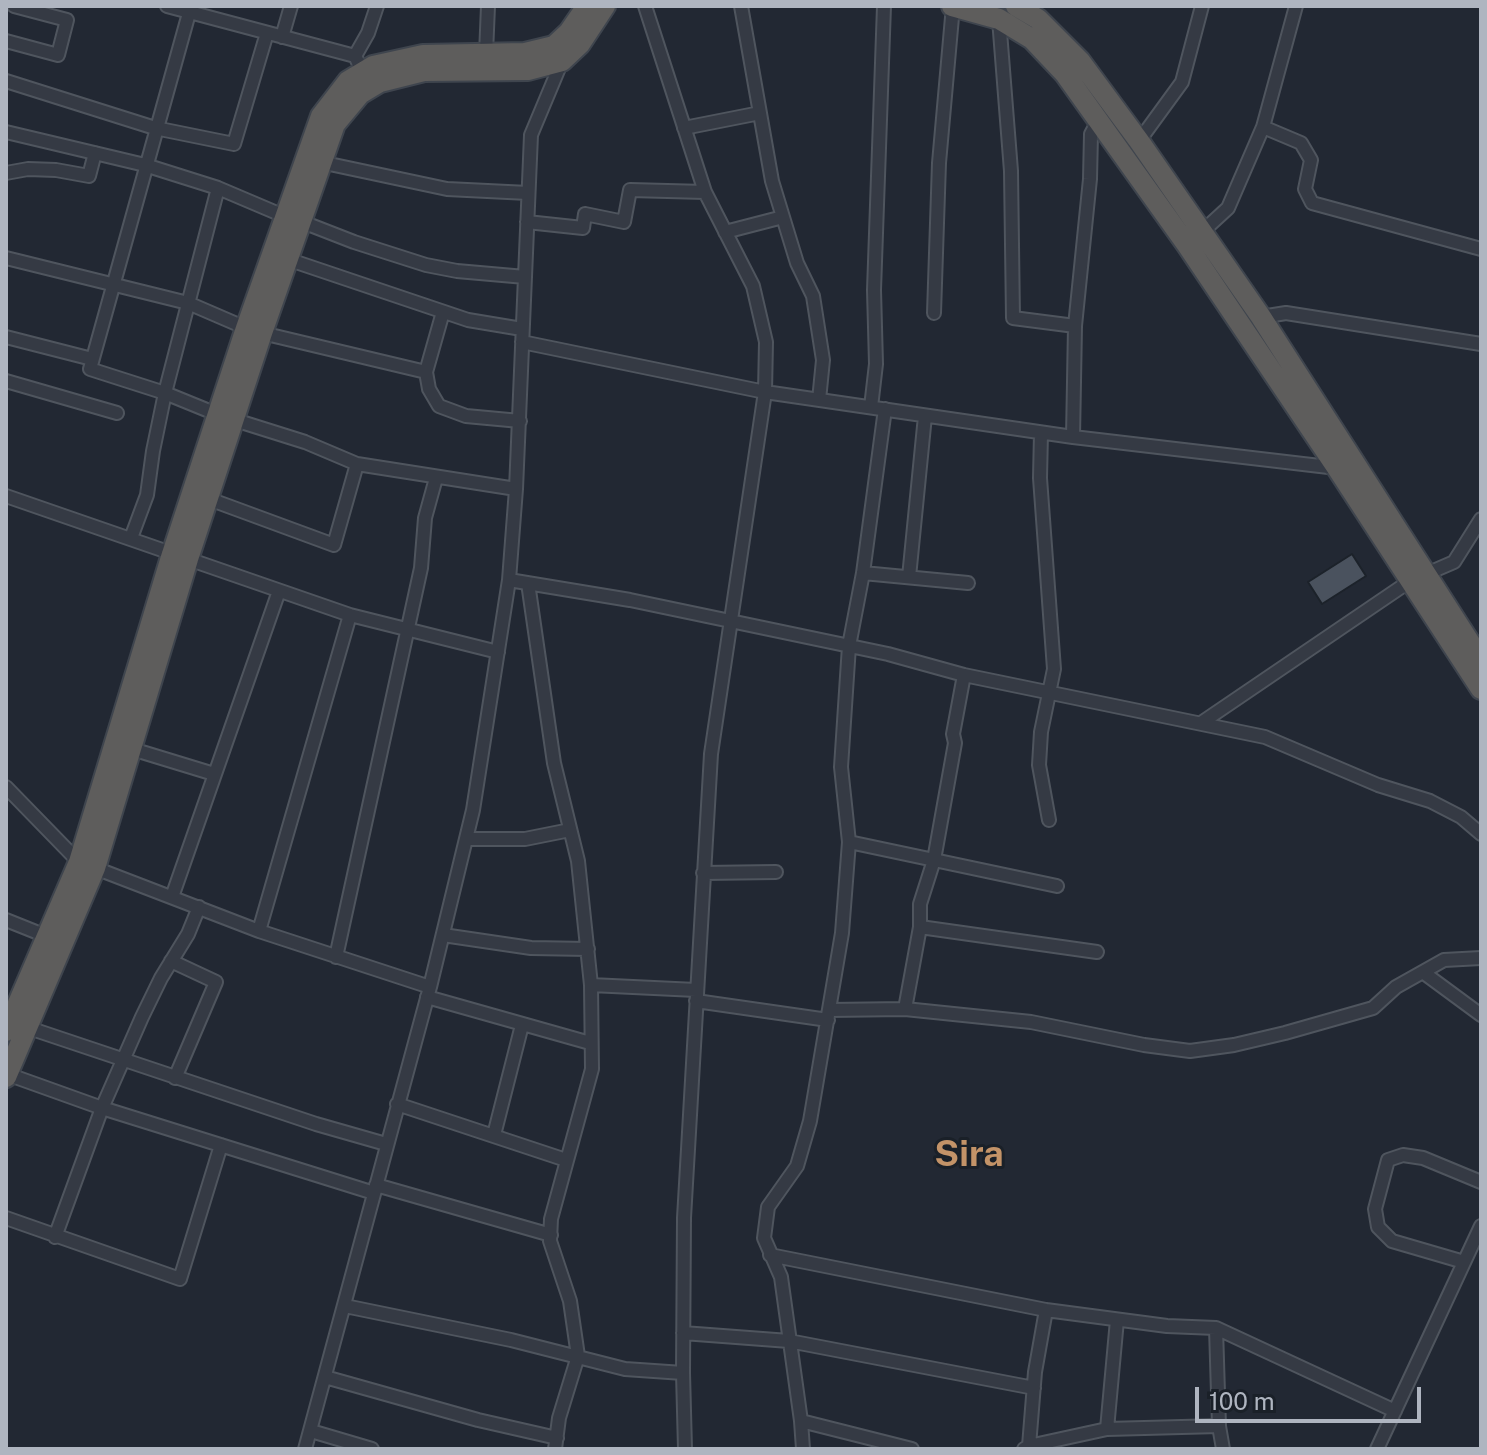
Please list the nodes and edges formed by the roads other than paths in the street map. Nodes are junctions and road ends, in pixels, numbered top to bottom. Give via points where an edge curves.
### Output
1 (14, 6) edge
2 (167, 6) edge
3 (291, 6) edge
4 (377, 6) edge
5 (488, 6) edge
6 (587, 6) edge
7 (605, 6) edge
8 (645, 6) edge
9 (741, 6) edge
10 (884, 6) edge
11 (953, 6) edge
12 (1016, 6) edge
13 (1202, 6) edge
14 (1296, 6) edge
15 (190, 9) edge
16 (999, 19) junction
17 (267, 33) junction
18 (282, 37) junction
19 (6, 41) edge
20 (486, 54) junction
21 (562, 61) junction
22 (359, 64) junction
23 (6, 81) edge
24 (760, 113) junction
25 (1098, 121) junction
26 (1263, 127) junction
27 (155, 128) junction
28 (684, 128) junction
29 (6, 132) edge
30 (1139, 141) junction
31 (95, 153) junction
32 (320, 162) junction
33 (145, 165) junction
34 (6, 173) edge
35 (218, 188) junction
36 (705, 192) junction
37 (528, 193) junction
38 (783, 217) junction
39 (292, 218) junction
40 (527, 222) junction
41 (1203, 231) junction
42 (725, 232) junction
43 (1481, 249) edge
44 (6, 258) edge
45 (287, 259) junction
46 (525, 277) junction
47 (112, 283) junction
48 (188, 303) junction
49 (443, 312) junction
50 (934, 313) dead end
51 (1261, 317) junction
52 (1075, 326) junction
53 (254, 331) junction
54 (522, 336) junction
55 (6, 337) edge
56 (1481, 344) edge
57 (92, 359) junction
58 (426, 372) junction
59 (6, 381) edge
60 (765, 392) junction
61 (165, 393) junction
62 (819, 400) junction
63 (871, 407) junction
64 (885, 409) junction
65 (117, 413) dead end
66 (925, 416) junction
67 (227, 418) junction
68 (520, 421) junction
69 (1041, 433) junction
70 (1073, 437) junction
71 (357, 464) junction
72 (1337, 468) junction
73 (436, 478) junction
74 (516, 489) junction
75 (6, 496) edge
76 (209, 499) junction
77 (1481, 519) edge
78 (131, 538) junction
79 (180, 557) junction
80 (863, 573) junction
81 (909, 577) junction
82 (1418, 577) junction
83 (509, 580) junction
84 (528, 583) junction
85 (968, 583) dead end
86 (279, 591) junction
87 (350, 615) junction
88 (732, 623) junction
89 (407, 632) junction
90 (849, 646) junction
91 (498, 652) junction
92 (1481, 660) edge
93 (964, 675) junction
94 (1481, 689) edge
95 (1049, 693) junction
96 (1201, 723) junction
97 (132, 749) junction
98 (214, 774) junction
99 (6, 787) edge
100 (1049, 820) dead end
101 (570, 830) junction
102 (1481, 834) edge
103 (466, 839) junction
104 (849, 842) junction
105 (934, 860) junction
106 (87, 865) junction
107 (776, 872) dead end
108 (703, 873) junction
109 (1057, 886) dead end
110 (172, 897) junction
111 (199, 907) junction
112 (6, 920) edge
113 (920, 927) junction
114 (259, 931) junction
115 (443, 935) junction
116 (46, 936) junction
117 (588, 949) junction
118 (1097, 952) dead end
119 (336, 957) junction
120 (1481, 958) edge
121 (171, 961) junction
122 (1424, 973) junction
123 (591, 985) junction
124 (428, 992) junction
125 (696, 995) junction
126 (12, 1003) edge
127 (905, 1009) junction
128 (829, 1015) junction
129 (1481, 1015) edge
130 (522, 1025) junction
131 (16, 1029) edge
132 (590, 1043) junction
133 (125, 1059) junction
134 (6, 1076) edge
135 (175, 1078) junction
136 (397, 1104) junction
137 (102, 1108) junction
138 (494, 1135) junction
139 (386, 1144) junction
140 (221, 1145) junction
141 (566, 1160) junction
142 (1481, 1182) edge
143 (375, 1189) junction
144 (6, 1218) edge
145 (1481, 1226) edge
146 (551, 1235) junction
147 (55, 1237) junction
148 (770, 1255) junction
149 (1464, 1262) junction
150 (345, 1306) junction
151 (1046, 1310) junction
152 (1117, 1320) junction
153 (1216, 1328) junction
154 (683, 1333) junction
155 (789, 1341) junction
156 (578, 1356) junction
157 (683, 1373) junction
158 (325, 1377) junction
159 (1034, 1388) junction
160 (1395, 1411) junction
161 (801, 1421) junction
162 (1219, 1426) junction
163 (1107, 1429) junction
164 (311, 1431) junction
165 (556, 1444) edge
166 (1027, 1448) edge
167 (305, 1449) edge
168 (372, 1449) edge
169 (685, 1449) edge
170 (803, 1449) edge
171 (912, 1449) edge
172 (1223, 1449) edge
173 (1377, 1449) edge

1 - 19 street via 67,20 58,55
2 - 15 street
3 - 18 street
4 - 22 street
5 - 20 street
6 - 20 highway via 554,46
7 - 21 highway
8 - 28 street
9 - 24 street
10 - 63 street
11 - 16 highway
11 - 50 street via 939,163
12 - 30 highway via 1038,19 1080,61
13 - 30 street via 1182,82
14 - 26 street
15 - 17 street
15 - 27 street
16 - 25 highway via 1032,39
16 - 52 street via 1011,171 1013,318
17 - 18 street
17 - 27 street via 234,144
18 - 22 street
20 - 22 highway
21 - 32 highway via 528,70 424,71 380,82 360,94 335,124
21 - 37 street via 531,135
22 - 39 highway via 321,116
23 - 27 street
24 - 28 street
24 - 38 street
25 - 52 street via 1091,134
25 - 72 highway
26 - 41 street via 1228,208
26 - 43 street via 1301,143 1311,160 1305,189 1312,203
27 - 33 street
28 - 36 street
29 - 31 street
30 - 41 highway
31 - 33 street
31 - 34 street via 89,176 42,169
32 - 37 street via 447,189
32 - 39 highway
33 - 35 street
33 - 47 street
35 - 39 street
35 - 48 street
36 - 40 street via 630,190 624,222 585,214 583,228
36 - 42 street
37 - 40 street
38 - 42 street
38 - 62 street via 813,296 823,360
39 - 45 highway
39 - 46 street via 426,265
39 - 53 highway
40 - 46 street
41 - 51 highway
42 - 60 street via 753,286 766,342
44 - 47 street
45 - 49 street
45 - 53 highway
46 - 54 street
47 - 48 street
47 - 57 street
48 - 53 street
48 - 61 street
49 - 54 street
49 - 58 street
51 - 56 street via 1286,313
51 - 82 highway
52 - 70 street
53 - 58 street
53 - 67 highway
54 - 60 street
54 - 68 street
55 - 57 street
57 - 61 street via 90,369
58 - 68 street via 439,406 466,416
59 - 65 street
60 - 62 street
60 - 88 street
61 - 67 street
61 - 78 street via 147,495
62 - 63 street
63 - 64 street
64 - 66 street
64 - 80 street
66 - 69 street
66 - 81 street
67 - 71 street
67 - 76 highway
67 - 79 highway
68 - 74 street
69 - 70 street
69 - 95 street via 1054,669
70 - 72 street
71 - 73 street
71 - 76 street via 334,545
72 - 82 highway
73 - 74 street
73 - 89 street
74 - 83 street
75 - 78 street
76 - 79 highway
77 - 82 street via 1454,562
78 - 79 street
79 - 86 street
79 - 97 highway
79 - 106 highway
80 - 81 street
80 - 90 street
81 - 85 street
82 - 92 highway
82 - 94 highway
82 - 96 street
83 - 84 street
83 - 91 street
84 - 88 street
84 - 101 street via 554,763
86 - 87 street
86 - 98 street
87 - 89 street
87 - 114 street
88 - 90 street
88 - 108 street via 711,754
89 - 91 street
89 - 119 street
90 - 93 street
90 - 104 street via 841,767
91 - 103 street
93 - 95 street
93 - 105 street
95 - 96 street
95 - 100 street via 1039,765
96 - 102 street via 1265,737 1430,801
97 - 98 street
97 - 106 highway
98 - 110 street
99 - 106 street
101 - 103 street via 525,839
101 - 117 street
103 - 115 street
104 - 105 street
104 - 128 street
105 - 109 street
105 - 113 street via 920,904
106 - 110 street
106 - 116 highway
106 - 131 highway
107 - 108 street
108 - 125 street
110 - 111 street
111 - 114 street
111 - 121 street
112 - 116 street
113 - 118 street
113 - 127 street
114 - 119 street
115 - 117 street via 531,948
115 - 124 street
116 - 126 highway
117 - 123 street
119 - 124 street
120 - 122 street via 1444,960
121 - 133 street
121 - 135 street via 216,982
122 - 127 street via 1396,987 1373,1008 1234,1045 1190,1051 1031,1022
122 - 129 street
123 - 125 street
123 - 132 street
124 - 130 street
124 - 136 street
125 - 128 street
125 - 154 street
126 - 131 highway
127 - 128 street
128 - 148 street via 797,1166 768,1207 764,1238
130 - 132 street
130 - 138 street
131 - 133 street
131 - 134 highway
132 - 141 street via 592,1069
133 - 135 street
133 - 137 street
134 - 137 street
135 - 139 street
136 - 138 street
136 - 139 street
137 - 140 street
137 - 147 street
138 - 141 street
139 - 143 street
140 - 143 street
140 - 147 street via 180,1279
141 - 146 street
142 - 149 street via 1403,1155 1388,1160 1375,1209 1378,1227 1392,1241
143 - 146 street
143 - 150 street
144 - 147 street
145 - 149 street
146 - 156 street via 570,1301
148 - 151 street
148 - 155 street via 781,1277
149 - 160 street
150 - 156 street
150 - 158 street
151 - 152 street
151 - 159 street
152 - 153 street
152 - 163 street
153 - 160 street
153 - 162 street
154 - 155 street
154 - 157 street
155 - 159 street
155 - 161 street
156 - 157 street via 625,1369
156 - 165 street
157 - 169 street
158 - 164 street
158 - 165 street
159 - 166 street
160 - 173 street
161 - 170 street
161 - 171 street
162 - 163 street
162 - 172 street
163 - 166 street
164 - 167 street
164 - 168 street

